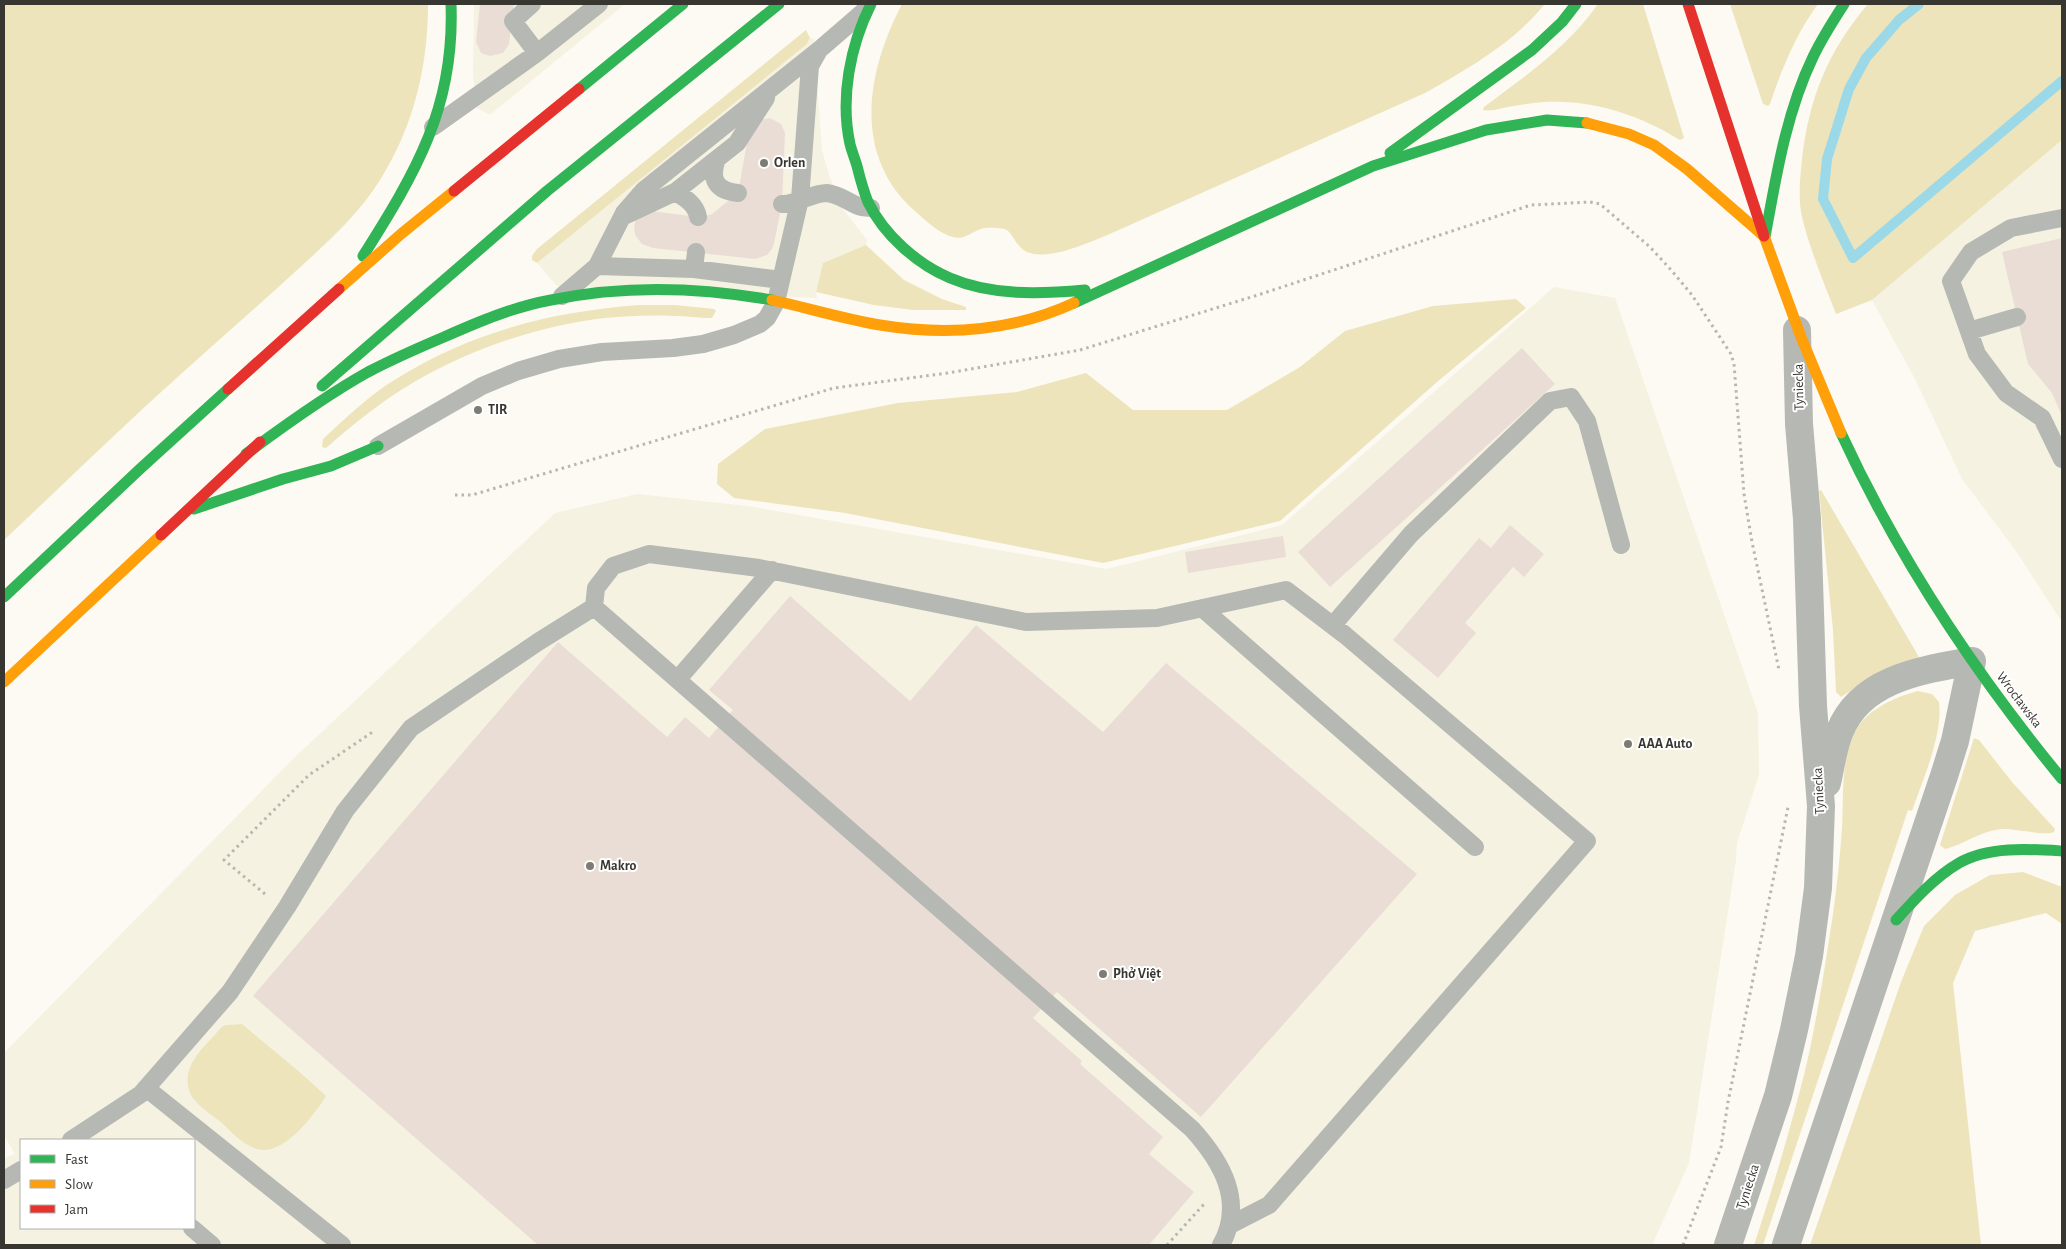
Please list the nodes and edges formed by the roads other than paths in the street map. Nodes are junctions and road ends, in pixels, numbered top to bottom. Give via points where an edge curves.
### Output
1 (451, 4) edge
2 (532, 4) edge
3 (599, 4) edge
4 (683, 4) edge
5 (779, 4) edge
6 (1576, 4) edge
7 (1688, 4) edge
8 (1844, 4) edge
9 (870, 5) edge
10 (819, 50) junction
11 (537, 53) junction
12 (782, 80) junction
13 (432, 128) junction
14 (717, 160) junction
15 (1373, 166) junction
16 (675, 192) junction
17 (738, 193) dead end
18 (800, 199) junction
19 (782, 204) dead end
20 (871, 208) junction
21 (698, 217) dead end
22 (2062, 218) edge
23 (617, 225) junction
24 (1765, 238) junction
25 (598, 266) junction
26 (781, 280) junction
27 (346, 283) junction
28 (1114, 284) junction
29 (560, 298) junction
30 (776, 302) junction
31 (2017, 317) dead end
32 (1797, 326) junction
33 (1969, 331) junction
34 (378, 446) joint
35 (246, 454) junction
36 (2062, 459) edge
37 (179, 516) junction
38 (1622, 545) dead end
39 (772, 570) junction
40 (4, 596) edge
41 (594, 607) junction
42 (1202, 608) junction
43 (1333, 625) junction
44 (1972, 661) junction
45 (678, 679) junction
46 (4, 682) edge
47 (2062, 779) edge
48 (1821, 806) junction
49 (1475, 847) dead end
50 (2062, 851) edge
51 (1896, 920) junction
52 (146, 1088) junction
53 (73, 1139) edge
54 (20, 1171) edge
55 (4, 1180) edge
56 (1230, 1225) junction
57 (193, 1229) edge
58 (212, 1245) edge
59 (342, 1245) edge
60 (1221, 1245) edge
61 (1728, 1245) edge
62 (1786, 1245) edge

1 - 13 main road via 448,76
2 - 11 lane via 513,21
3 - 11 lane
4 - 27 main road
5 - 35 main road via 398,317
6 - 15 main road via 1532,50
7 - 24 main road, Wrocławska
8 - 24 main road via 1810,62 1798,95
9 - 10 lane
9 - 20 main road via 857,33 846,100 850,143
10 - 12 lane
10 - 18 lane via 810,66
11 - 13 lane
12 - 14 lane via 768,95 737,143
12 - 23 lane via 644,190
13 - 27 main road via 411,175
14 - 16 lane
14 - 17 lane via 712,170 714,180 726,192
15 - 24 main road via 1486,130 1519,123 1547,120 1594,123 1641,138 1666,153
15 - 28 main road
16 - 21 lane via 694,206
16 - 23 lane via 633,210
18 - 19 lane
18 - 20 lane via 827,193
18 - 26 lane
20 - 28 main road via 909,253 929,268 962,282 1047,294
22 - 33 lane via 2011,228 1971,252 1951,281
23 - 25 lane
24 - 32 main road, Wrocławska
25 - 26 lane via 695,261
25 - 29 lane
26 - 30 lane
27 - 40 main road
28 - 30 main road via 1042,316 979,329 882,325
29 - 30 main road via 651,289 700,290
29 - 35 main road via 506,311 386,363 312,407
30 - 34 lane via 772,312 760,324 713,342 602,352 559,359 518,371 482,386
31 - 33 lane
32 - 44 main road, Wrocławska via 1851,454 1888,528
32 - 48 street, Tyniecka via 1813,706
33 - 36 lane via 1977,354 2006,393 2042,418
34 - 37 main road via 331,466 225,498
35 - 37 main road
37 - 46 main road
38 - 43 lane via 1587,420 1571,397 1550,400 1411,534
39 - 41 lane via 649,554 613,566 596,588
39 - 42 lane via 1026,622 1157,618
39 - 45 lane
41 - 45 lane
41 - 52 lane via 411,728 345,811 287,908 230,992
42 - 43 lane via 1286,590
42 - 49 lane
43 - 56 lane via 1587,841 1269,1205
44 - 47 main road, Wrocławska
44 - 48 street via 1895,678 1870,693 1852,710 1840,731
44 - 51 street via 1955,740
45 - 56 lane via 1192,1129 1210,1149 1224,1174 1231,1196
48 - 61 street, Tyniecka via 1818,888 1794,1030 1778,1096
50 - 51 main road via 1992,852 1960,862 1924,890
51 - 62 street
52 - 53 lane
52 - 59 lane
54 - 55 lane
56 - 60 lane
57 - 58 lane

